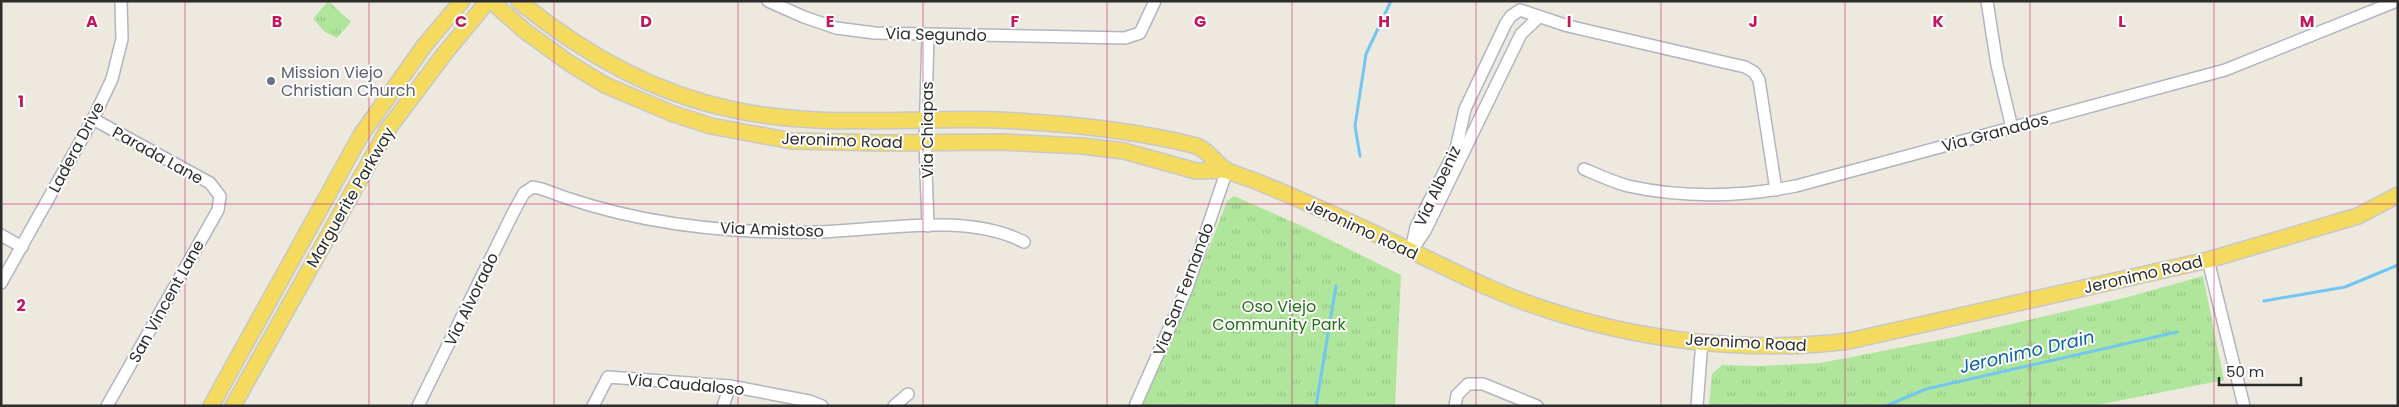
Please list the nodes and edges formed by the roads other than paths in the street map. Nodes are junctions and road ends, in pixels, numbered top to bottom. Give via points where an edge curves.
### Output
1 (121, 1) edge
2 (462, 1) edge
3 (490, 1) edge
4 (519, 1) edge
5 (768, 1) edge
6 (1155, 1) edge
7 (1988, 1) edge
8 (2397, 1) edge
9 (1539, 17) junction
10 (928, 34) junction
11 (1487, 61) junction
12 (1505, 70) junction
13 (93, 119) junction
14 (926, 122) junction
15 (2012, 128) junction
16 (925, 142) junction
17 (1584, 169) dead end
18 (1227, 170) junction
19 (1776, 190) junction
20 (524, 193) joint
21 (2398, 195) edge
22 (220, 196) joint
23 (928, 226) junction
24 (1, 234) edge
25 (1024, 242) dead end
26 (22, 247) junction
27 (1411, 250) junction
28 (2208, 260) junction
29 (1, 282) edge
30 (1702, 341) junction
31 (730, 386) junction
32 (908, 394) dead end
33 (108, 406) edge
34 (210, 406) edge
35 (233, 406) edge
36 (418, 406) edge
37 (594, 406) edge
38 (723, 406) edge
39 (822, 406) edge
40 (894, 406) edge
41 (1135, 406) edge
42 (1455, 406) edge
43 (1536, 406) edge
44 (1697, 406) edge
45 (2244, 406) edge

1 - 13 street, Ladera Drive via 122,39 112,79
2 - 34 main road, Marguerite Parkway via 428,40 361,135
3 - 16 main road, Jeronimo Road via 569,63 605,84 671,113 711,126 792,141
3 - 35 main road, Marguerite Parkway via 439,59 388,129
4 - 14 main road, Jeronimo Road via 557,32 600,59 689,98 731,110 796,119
5 - 10 street, Via Segundo via 836,28
6 - 10 street, Via Segundo via 1140,33 1126,38
7 - 15 street via 1997,65
8 - 15 street, Via Granados via 2225,70
9 - 11 street, Via Albeniz via 1520,10 1516,12 1506,23
9 - 12 street, Via Albeniz via 1521,34
9 - 19 street, Via Albeniz via 1745,67 1754,72 1759,80
10 - 14 street, Via Chiapas
11 - 12 street
11 - 27 street, Via Albeniz via 1465,109 1456,150 1416,227
12 - 27 street, Via Albeniz via 1424,231
13 - 22 street, Parada Lane via 210,183
13 - 26 street, Ladera Drive
14 - 16 street, Via Chiapas
14 - 18 main road, Jeronimo Road via 996,120 1119,129 1199,146
15 - 19 street, Via Granados
16 - 18 main road, Jeronimo Road via 1082,146 1124,151 1196,171
16 - 23 street, Via Chiapas
17 - 19 street, Via Granados via 1627,186 1695,195
18 - 27 main road, Jeronimo Road
18 - 41 street, Via San Fernando via 1187,288
20 - 23 street, Via Amistoso via 532,187 609,210 681,224 748,230 818,232
20 - 36 street, Via Alvorado
21 - 28 main road, Jeronimo Road via 2358,216
22 - 33 street, San Vincent Lane via 218,210
23 - 25 street, Via Amistoso via 990,228
24 - 26 street
26 - 29 street, Ladera Drive
27 - 30 main road, Jeronimo Road via 1537,307 1600,325
28 - 30 main road, Jeronimo Road via 1849,341 1768,346
28 - 45 street
30 - 44 street
31 - 37 street, Via Caudaloso via 608,377
31 - 38 street
31 - 39 street, Via Caudaloso
32 - 40 street
42 - 43 street via 1457,395 1468,384 1483,384

